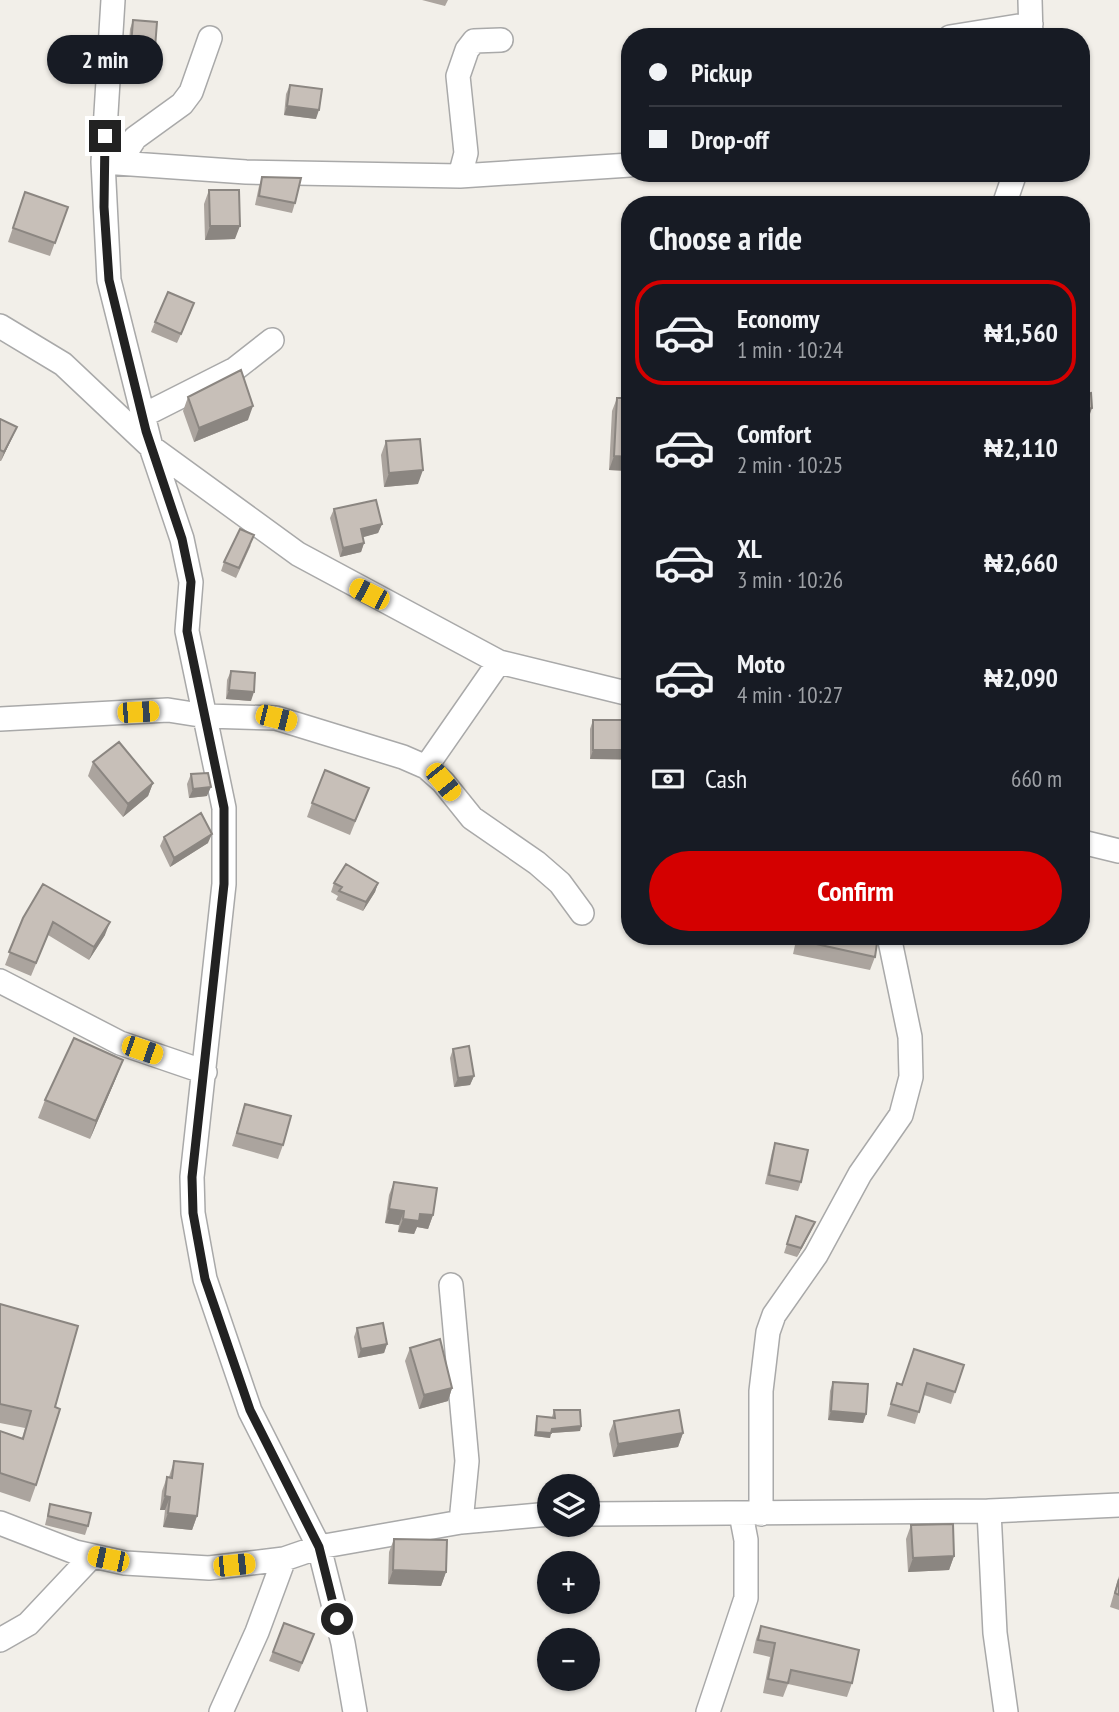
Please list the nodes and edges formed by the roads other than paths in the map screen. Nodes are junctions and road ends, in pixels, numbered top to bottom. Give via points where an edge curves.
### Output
1 (113, 0) edge
2 (1030, 0) edge
3 (1031, 28) edge
4 (210, 38) dead end
5 (501, 40) dead end
6 (111, 162) junction
7 (621, 167) edge
8 (460, 176) junction
9 (0, 326) edge
10 (272, 340) dead end
11 (142, 416) junction
12 (151, 447) junction
13 (499, 662) junction
14 (621, 692) edge
15 (206, 716) junction
16 (0, 719) edge
17 (426, 767) junction
18 (1090, 844) edge
19 (1119, 851) edge
20 (582, 913) dead end
21 (891, 945) edge
22 (0, 981) edge
23 (205, 1072) junction
24 (451, 1285) dead end
25 (1119, 1505) edge
26 (989, 1511) junction
27 (600, 1514) edge
28 (751, 1514) junction
29 (537, 1515) edge
30 (0, 1522) edge
31 (461, 1522) junction
32 (319, 1547) junction
33 (92, 1556) junction
34 (284, 1559) junction
35 (0, 1640) edge
36 (221, 1712) edge
37 (355, 1712) edge
38 (708, 1712) edge
39 (1006, 1712) edge

1 - 6 street
2 - 3 street
4 - 6 street via 191,92 182,104
5 - 8 street via 474,41 458,76 466,153
6 - 8 street via 246,172
6 - 11 street via 109,280
7 - 8 street
9 - 12 street via 63,364
10 - 11 street via 235,369
11 - 12 street
12 - 13 street via 298,554
12 - 15 street via 185,550 191,582 187,631
13 - 14 street
13 - 17 street
15 - 16 street via 169,710
15 - 17 street via 276,718
15 - 23 street via 224,808 224,884
17 - 20 street via 472,818 560,883
18 - 19 street
21 - 28 street via 910,1037 911,1077 901,1115 860,1174 817,1255 768,1332
22 - 23 street via 120,1043
23 - 32 street via 192,1177 193,1213 205,1279 250,1410
24 - 31 street via 467,1461
25 - 26 street
26 - 28 street
26 - 39 street via 995,1633
27 - 28 street
28 - 38 street via 746,1598
29 - 31 street
30 - 33 street
31 - 32 street
32 - 34 street
32 - 37 street
33 - 34 street via 125,1563 209,1567
33 - 35 street via 28,1624
34 - 36 street

